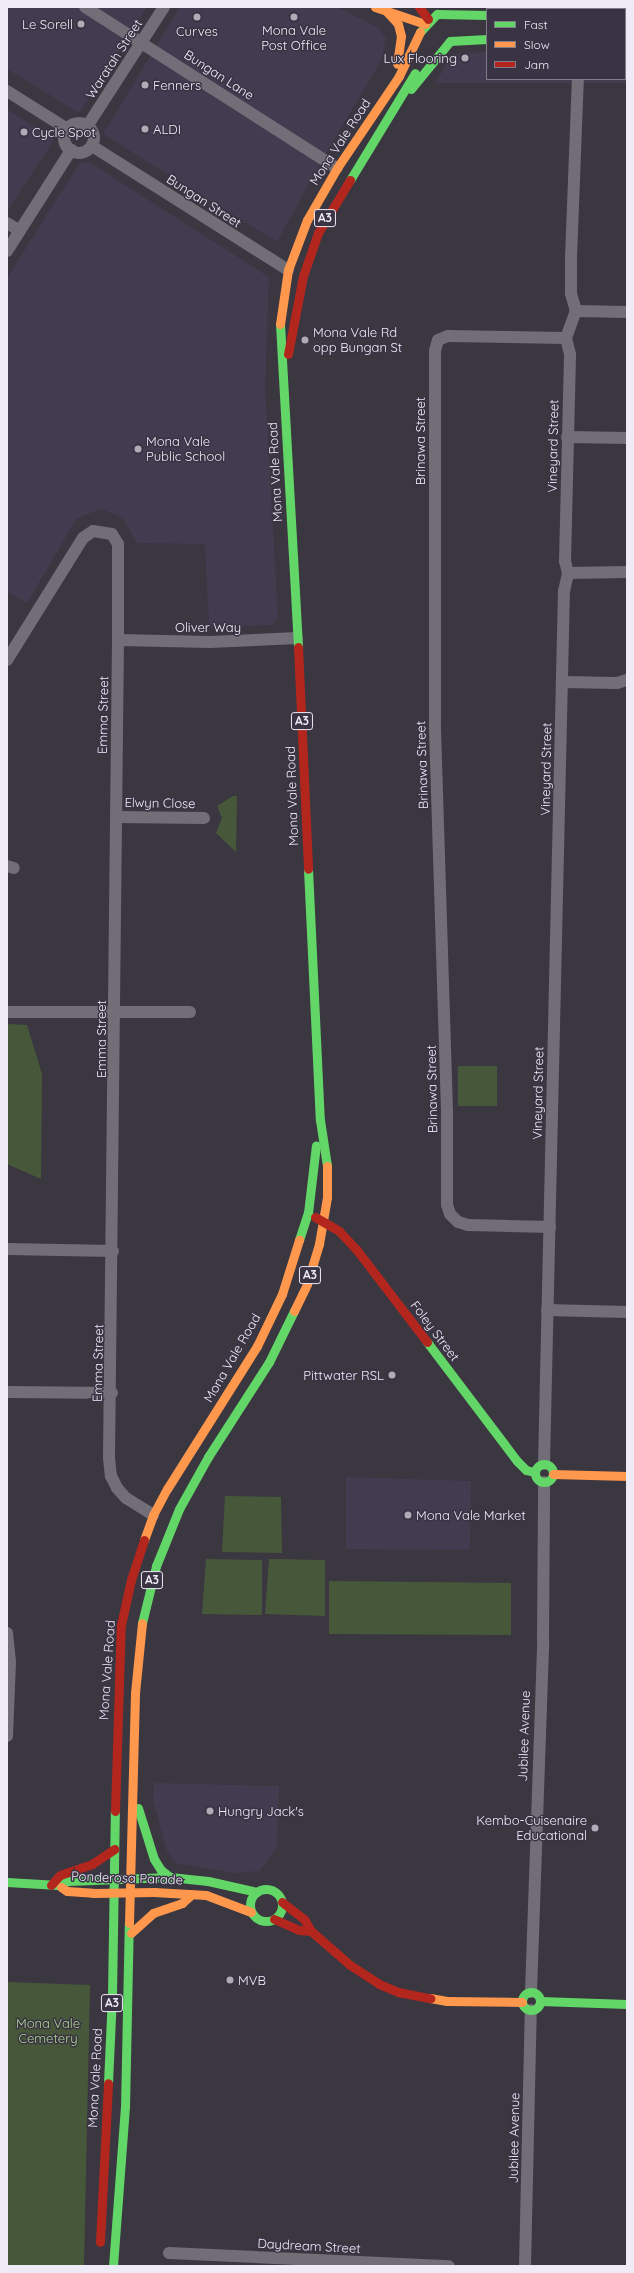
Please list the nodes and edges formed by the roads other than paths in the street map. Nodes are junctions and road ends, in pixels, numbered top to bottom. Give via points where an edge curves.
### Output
1 (85, 7) edge
2 (164, 7) edge
3 (375, 7) edge
4 (419, 7) edge
5 (387, 12) junction
6 (486, 15) edge
7 (428, 22) junction
8 (441, 26) dead end
9 (475, 29) dead end
10 (486, 30) edge
11 (430, 38) dead end
12 (486, 39) edge
13 (142, 42) junction
14 (420, 62) dead end
15 (578, 80) edge
16 (389, 90) junction
17 (7, 91) edge
18 (399, 103) junction
19 (88, 125) junction
20 (67, 129) junction
21 (92, 146) junction
22 (71, 150) junction
23 (337, 168) junction
24 (7, 223) edge
25 (20, 231) junction
26 (7, 251) edge
27 (288, 270) junction
28 (303, 276) junction
29 (576, 311) junction
30 (627, 312) edge
31 (566, 338) junction
32 (284, 374) junction
33 (567, 437) junction
34 (627, 438) edge
35 (627, 572) edge
36 (568, 573) junction
37 (297, 638) junction
38 (118, 640) junction
39 (7, 660) edge
40 (627, 680) edge
41 (562, 682) junction
42 (116, 816) junction
43 (204, 818) dead end
44 (7, 1012) edge
45 (190, 1012) dead end
46 (115, 1013) junction
47 (320, 1120) junction
48 (308, 1213) junction
49 (323, 1222) junction
50 (550, 1227) junction
51 (7, 1249) edge
52 (113, 1251) junction
53 (547, 1310) junction
54 (627, 1312) edge
55 (7, 1392) edge
56 (112, 1393) junction
57 (544, 1464) junction
58 (534, 1472) junction
59 (553, 1474) junction
60 (627, 1476) edge
61 (544, 1482) junction
62 (186, 1496) junction
63 (153, 1515) junction
64 (150, 1588) junction
65 (7, 1633) edge
66 (7, 1736) edge
67 (133, 1801) junction
68 (114, 1849) junction
69 (170, 1877) junction
70 (132, 1878) junction
71 (114, 1880) junction
72 (7, 1882) edge
73 (54, 1885) junction
74 (131, 1892) junction
75 (257, 1892) junction
76 (114, 1893) junction
77 (192, 1894) junction
78 (282, 1902) junction
79 (251, 1912) junction
80 (274, 1920) junction
81 (311, 1932) junction
82 (131, 1933) junction
83 (531, 1992) junction
84 (540, 2001) junction
85 (627, 2004) edge
86 (527, 2006) junction
87 (100, 2250) dead end
88 (169, 2253) dead end
89 (113, 2266) edge
90 (449, 2266) edge
91 (525, 2266) edge

1 - 13 street, Bungan Lane
2 - 13 street, Waratah Street
3 - 5 main road
4 - 7 main road
5 - 7 main road
5 - 16 main road via 398,24 402,38
6 - 7 main road via 435,14
7 - 8 main road
7 - 11 main road
7 - 16 main road, Mona Vale Road / A3
9 - 10 main road
12 - 18 main road, A3 via 458,39 447,43
13 - 19 street, Waratah Street
13 - 23 street, Bungan Lane
14 - 18 main road, Mona Vale Road / A3
15 - 29 street via 571,258 571,293
16 - 23 main road, Mona Vale Road / A3
17 - 20 street
18 - 28 main road, Mona Vale Road / A3 via 326,216
19 - 20 street via 79,122
19 - 21 street via 94,137
20 - 22 street via 64,138
21 - 22 street via 80,152
21 - 27 street, Bungan Street
22 - 25 street
23 - 27 main road, Mona Vale Road / A3 via 307,220
24 - 25 street
25 - 26 street
27 - 28 main road, Bungan Street
27 - 32 main road, Mona Vale Road / A3 via 279,320
28 - 32 main road, Mona Vale Road / A3
29 - 30 street
29 - 31 street
31 - 33 street, Vineyard Street via 570,354
31 - 50 street, Brinawa Street via 448,336 438,340 434,351 435,724 447,1111 447,1205 450,1214 458,1222 468,1225
32 - 37 main road, Mona Vale Road / A3
33 - 34 street
33 - 36 street, Vineyard Street via 565,561
35 - 36 street
36 - 41 street, Vineyard Street via 564,591
37 - 38 street, Oliver Way via 210,642
37 - 47 main road, Mona Vale Road / A3
38 - 39 street, Emma Street via 118,544 112,534 100,530 88,533 83,538
38 - 42 street, Emma Street
40 - 41 street via 617,683
41 - 50 street, Vineyard Street
42 - 43 street, Elwyn Close
42 - 46 street, Emma Street
44 - 46 street
45 - 46 street
46 - 52 street, Emma Street
47 - 48 main road, Mona Vale Road / A3
47 - 49 main road, Mona Vale Road / A3 via 327,1164 327,1197
48 - 49 main road, Foley Street
48 - 63 main road, Mona Vale Road / A3 via 282,1294 257,1346 167,1488
49 - 58 main road, Foley Street via 339,1231 356,1249 517,1461 526,1470
49 - 62 main road, Mona Vale Road / A3 via 307,1284 288,1326
50 - 53 street, Vineyard Street
51 - 52 street
52 - 56 street, Emma Street
53 - 54 street
53 - 57 street, Vineyard Street
55 - 56 street
56 - 63 street, Emma Street via 109,1458 112,1476 126,1498
57 - 58 main road via 537,1466
57 - 59 main road via 550,1467
58 - 61 main road via 537,1479
59 - 60 main road
59 - 61 main road via 550,1480
61 - 83 street, Jubilee Avenue via 542,1641
62 - 63 main road via 171,1504 162,1514
62 - 64 main road, Mona Vale Road / A3 via 166,1540
63 - 64 main road via 157,1536 149,1564
63 - 68 main road, Mona Vale Road / A3 via 131,1580 121,1625 116,1718
64 - 67 main road, Mona Vale Road / A3 via 136,1670
65 - 66 street via 10,1662
67 - 69 main road via 141,1812 154,1859 161,1870
67 - 70 main road, Mona Vale Road / A3
68 - 71 main road, Mona Vale Road / A3
68 - 73 main road via 92,1864 60,1875
69 - 70 main road, Ponderosa Parade
69 - 75 main road, Ponderosa Parade via 208,1881
70 - 71 main road, Ponderosa Parade
70 - 74 main road, Mona Vale Road / A3
71 - 73 main road, Ponderosa Parade via 68,1881
71 - 76 main road, Mona Vale Road / A3
72 - 73 main road
73 - 76 main road, Ponderosa Parade via 67,1891
74 - 76 main road, Ponderosa Parade
74 - 77 main road, Ponderosa Parade
74 - 82 main road, Mona Vale Road / A3
75 - 78 main road via 272,1890
75 - 79 main road via 250,1901
76 - 87 main road, Mona Vale Road / A3
77 - 79 main road, Ponderosa Parade via 219,1898
77 - 82 main road via 182,1903 153,1913
78 - 80 main road via 281,1912
78 - 81 main road via 304,1919
79 - 80 main road via 259,1920
80 - 81 main road
81 - 86 main road via 368,1977 398,1992 447,2001
82 - 89 main road, Mona Vale Road / A3 via 125,2107
83 - 84 main road via 537,1993
83 - 86 main road via 524,1995
84 - 85 main road
84 - 86 main road via 537,2008
86 - 91 street, Jubilee Avenue
88 - 90 street, Daydream Street

